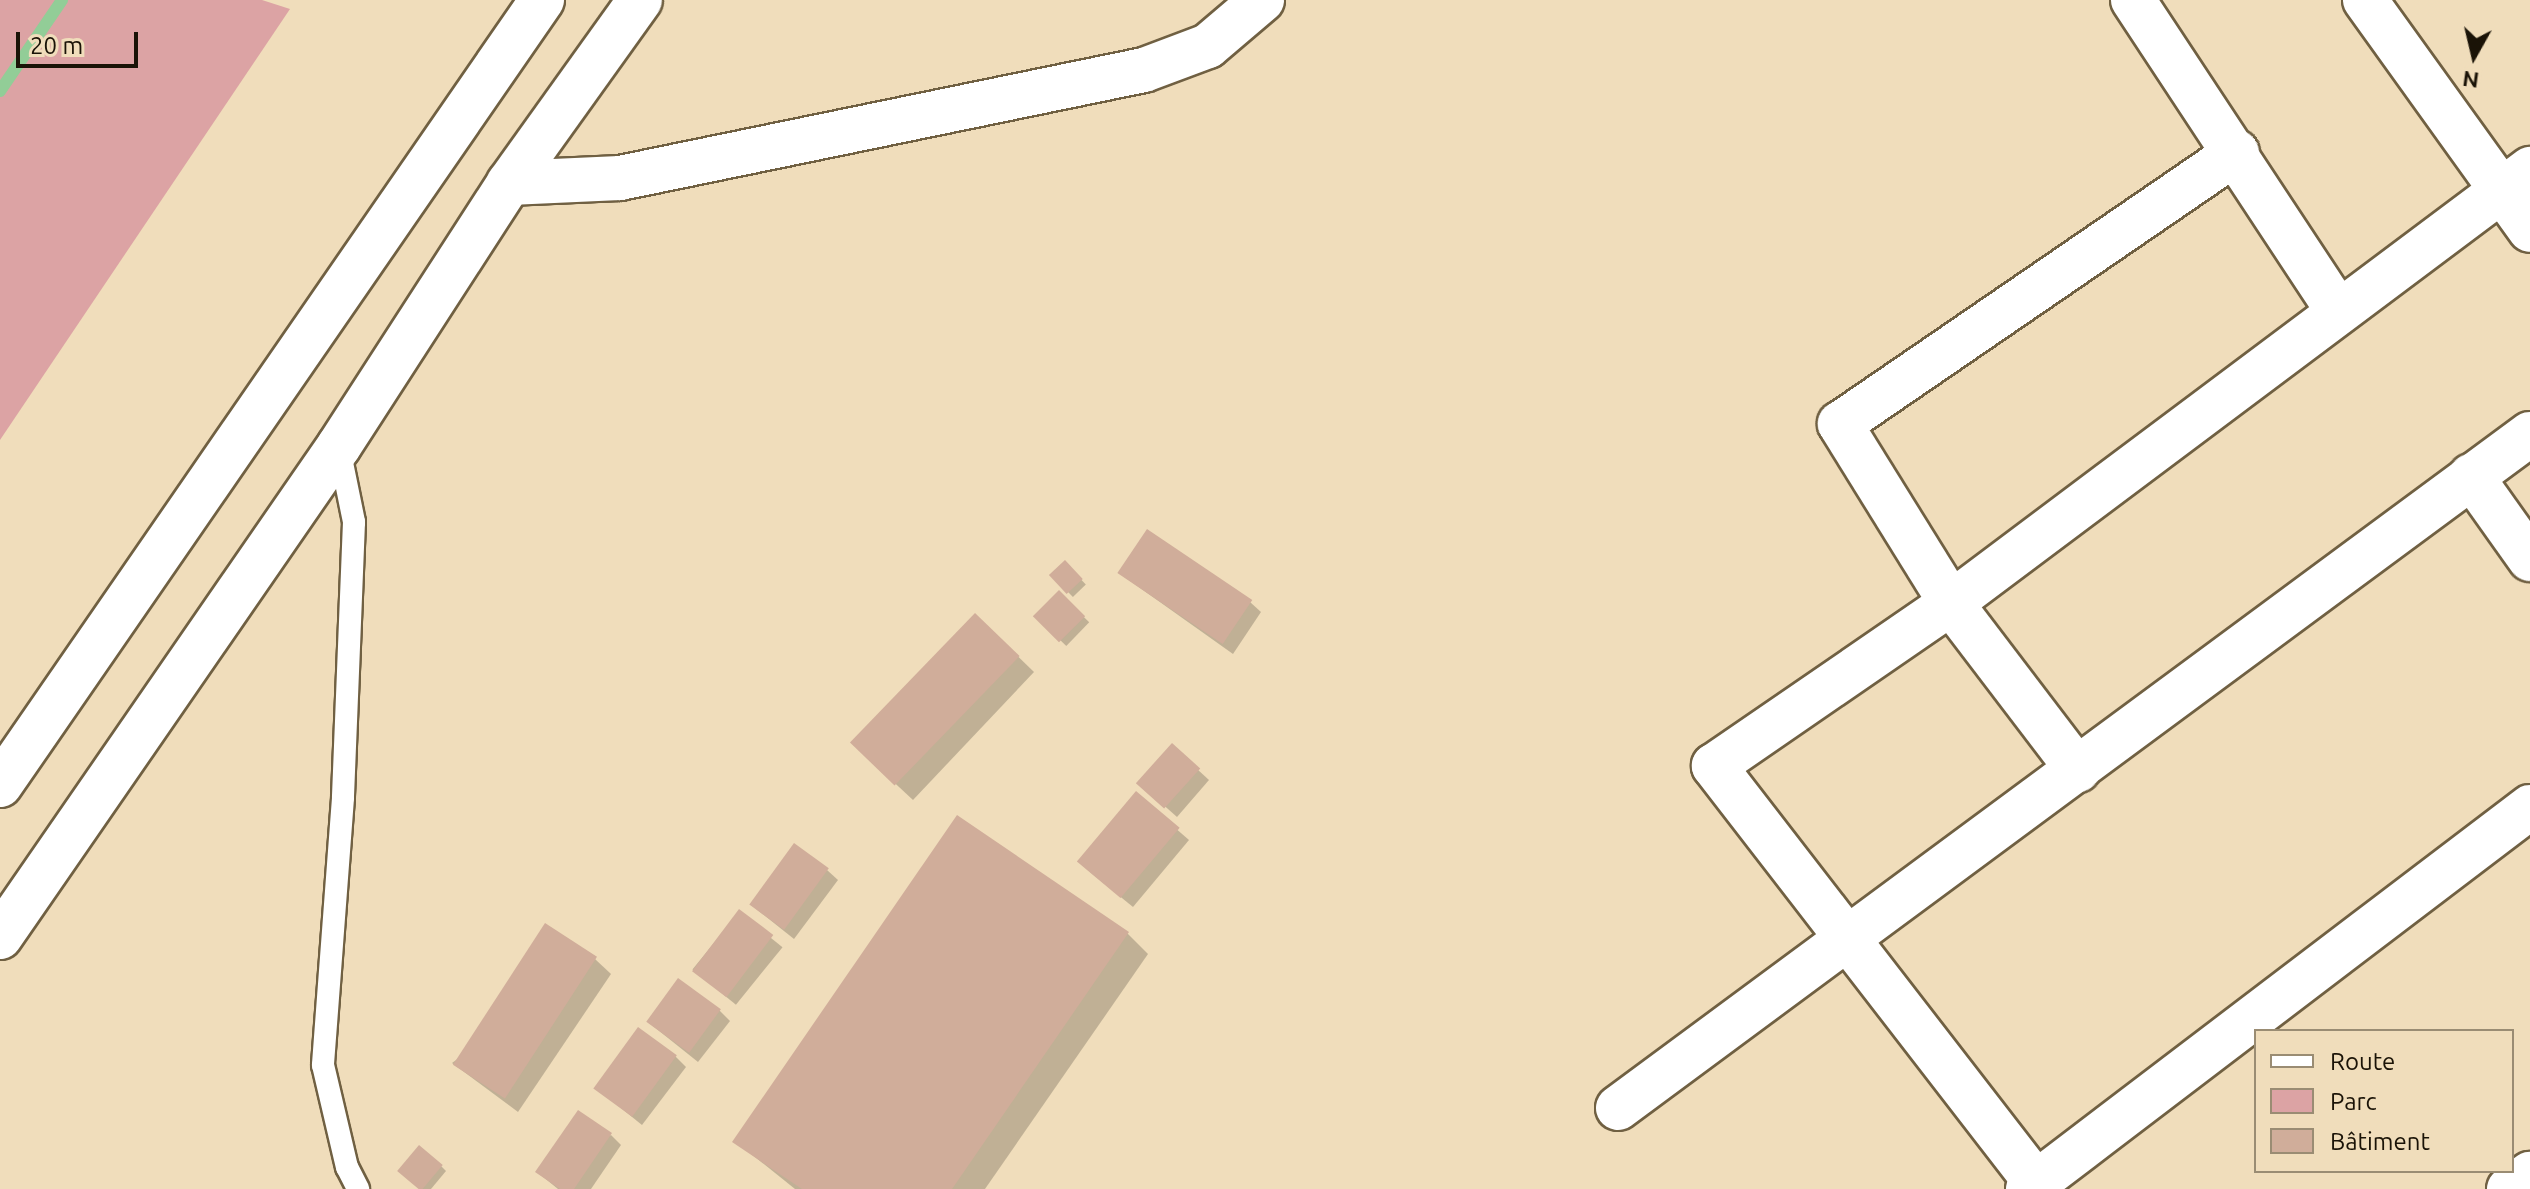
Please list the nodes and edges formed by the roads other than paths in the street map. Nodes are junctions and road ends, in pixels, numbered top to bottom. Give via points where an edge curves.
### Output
1 (542, 0) edge
2 (640, 0) edge
3 (1262, 0) edge
4 (2133, 0) edge
5 (2365, 0) edge
6 (2237, 152) junction
7 (2514, 180) edge
8 (509, 183) junction
9 (2530, 230) edge
10 (2338, 311) junction
11 (2530, 434) edge
12 (339, 446) junction
13 (2471, 476) junction
14 (2530, 559) edge
15 (1951, 603) junction
16 (2078, 770) junction
17 (0, 785) edge
18 (2530, 807) edge
19 (0, 937) edge
20 (1851, 940) junction
21 (1618, 1108) dead end
22 (2530, 1174) edge
23 (2035, 1187) edge
24 (358, 1189) edge
25 (2509, 1189) edge

1 - 17 street
2 - 8 street
3 - 8 street via 1208,46 1144,70 620,178
4 - 6 street
5 - 7 street
6 - 10 street
6 - 15 street via 1840,424
7 - 9 street
7 - 10 street
8 - 12 street
10 - 15 street
11 - 13 street
12 - 19 street
12 - 24 lane via 354,522 343,798 323,1065 347,1167
13 - 14 street
13 - 16 street
15 - 16 street
15 - 20 street via 1714,766
16 - 20 street
18 - 23 street
20 - 21 street
20 - 23 street
22 - 25 street

